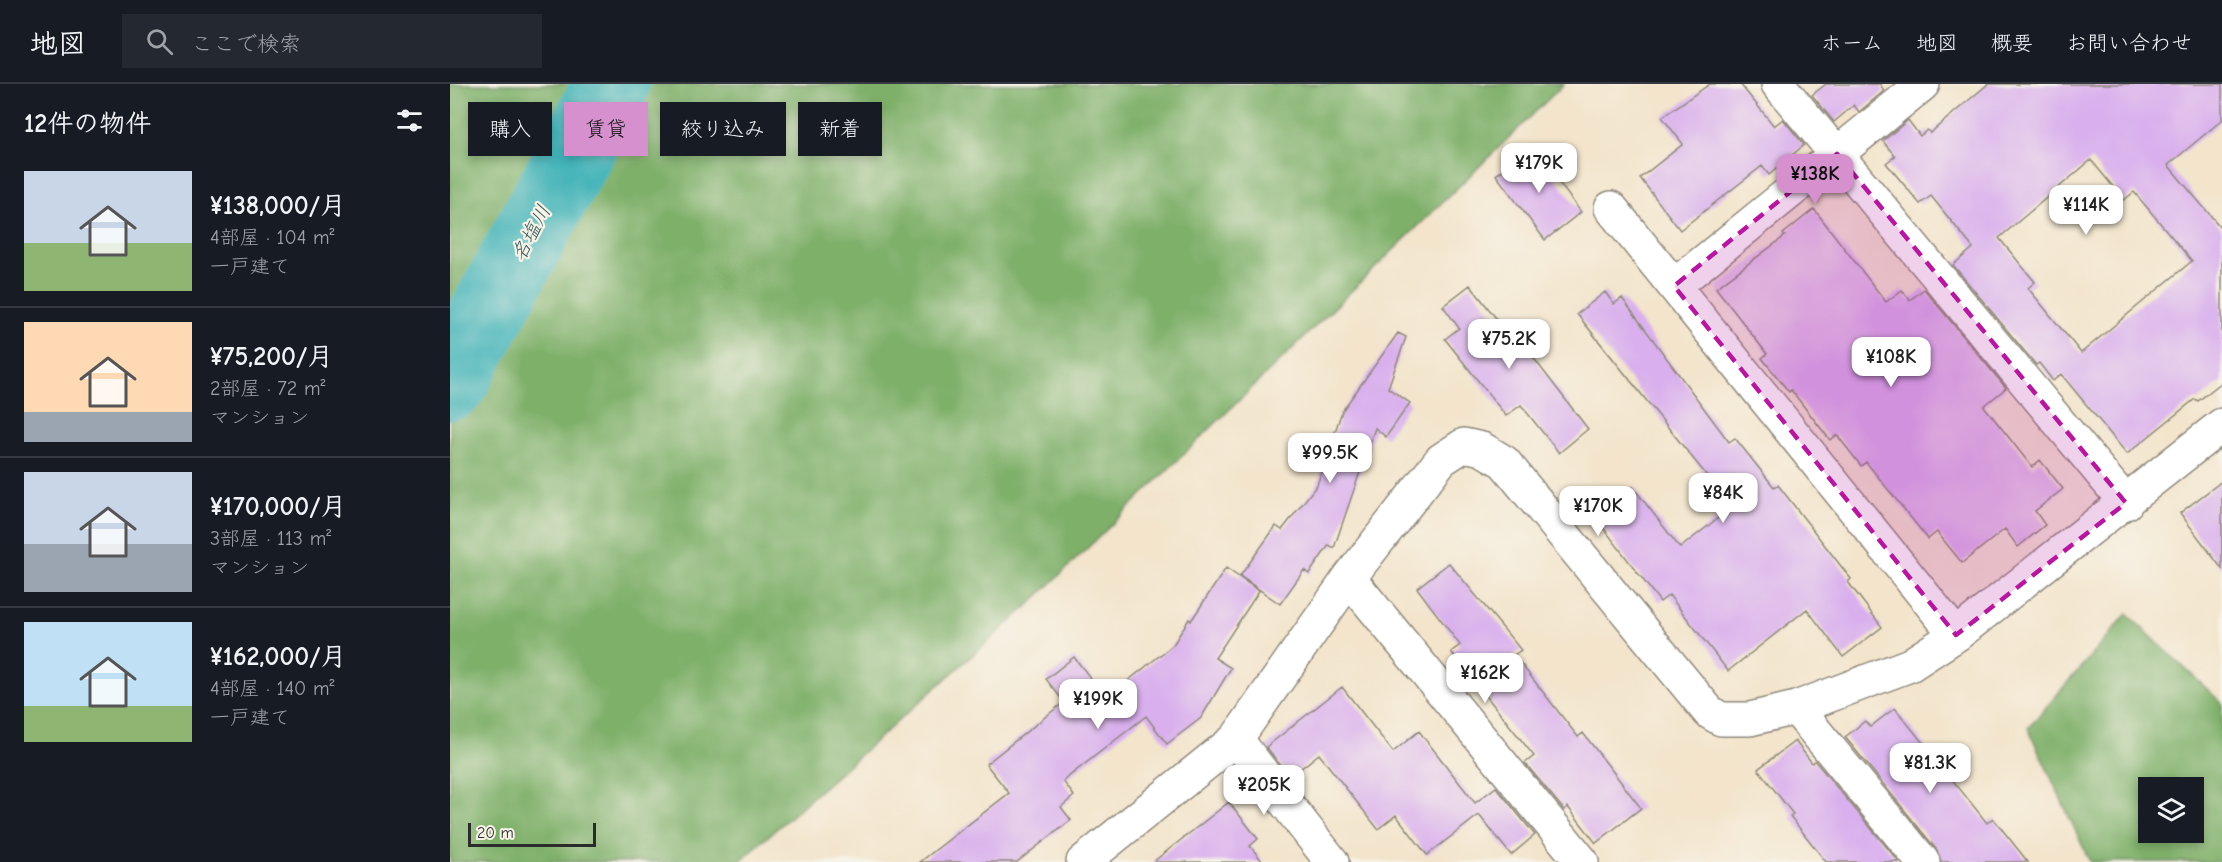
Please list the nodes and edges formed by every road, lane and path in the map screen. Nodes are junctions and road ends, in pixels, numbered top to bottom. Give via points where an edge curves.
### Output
1 (1778, 84) edge
2 (1923, 84) edge
3 (1837, 154) junction
4 (1611, 208) dead end
5 (1674, 286) junction
6 (2222, 425) edge
7 (2126, 503) junction
8 (1349, 578) junction
9 (1956, 635) junction
10 (1796, 708) junction
11 (1236, 739) junction
12 (1083, 862) edge
13 (1332, 862) edge
14 (1582, 862) edge
15 (1923, 862) edge

1 - 3 street
2 - 3 street
3 - 5 street
3 - 7 street
4 - 5 street
5 - 9 street
6 - 7 street
7 - 9 street
8 - 10 street via 1441,460 1464,445 1482,449 1504,462 1709,712 1721,719 1750,719
8 - 11 street
8 - 14 street
9 - 10 street via 1910,665
10 - 15 street
11 - 12 street
11 - 13 street

